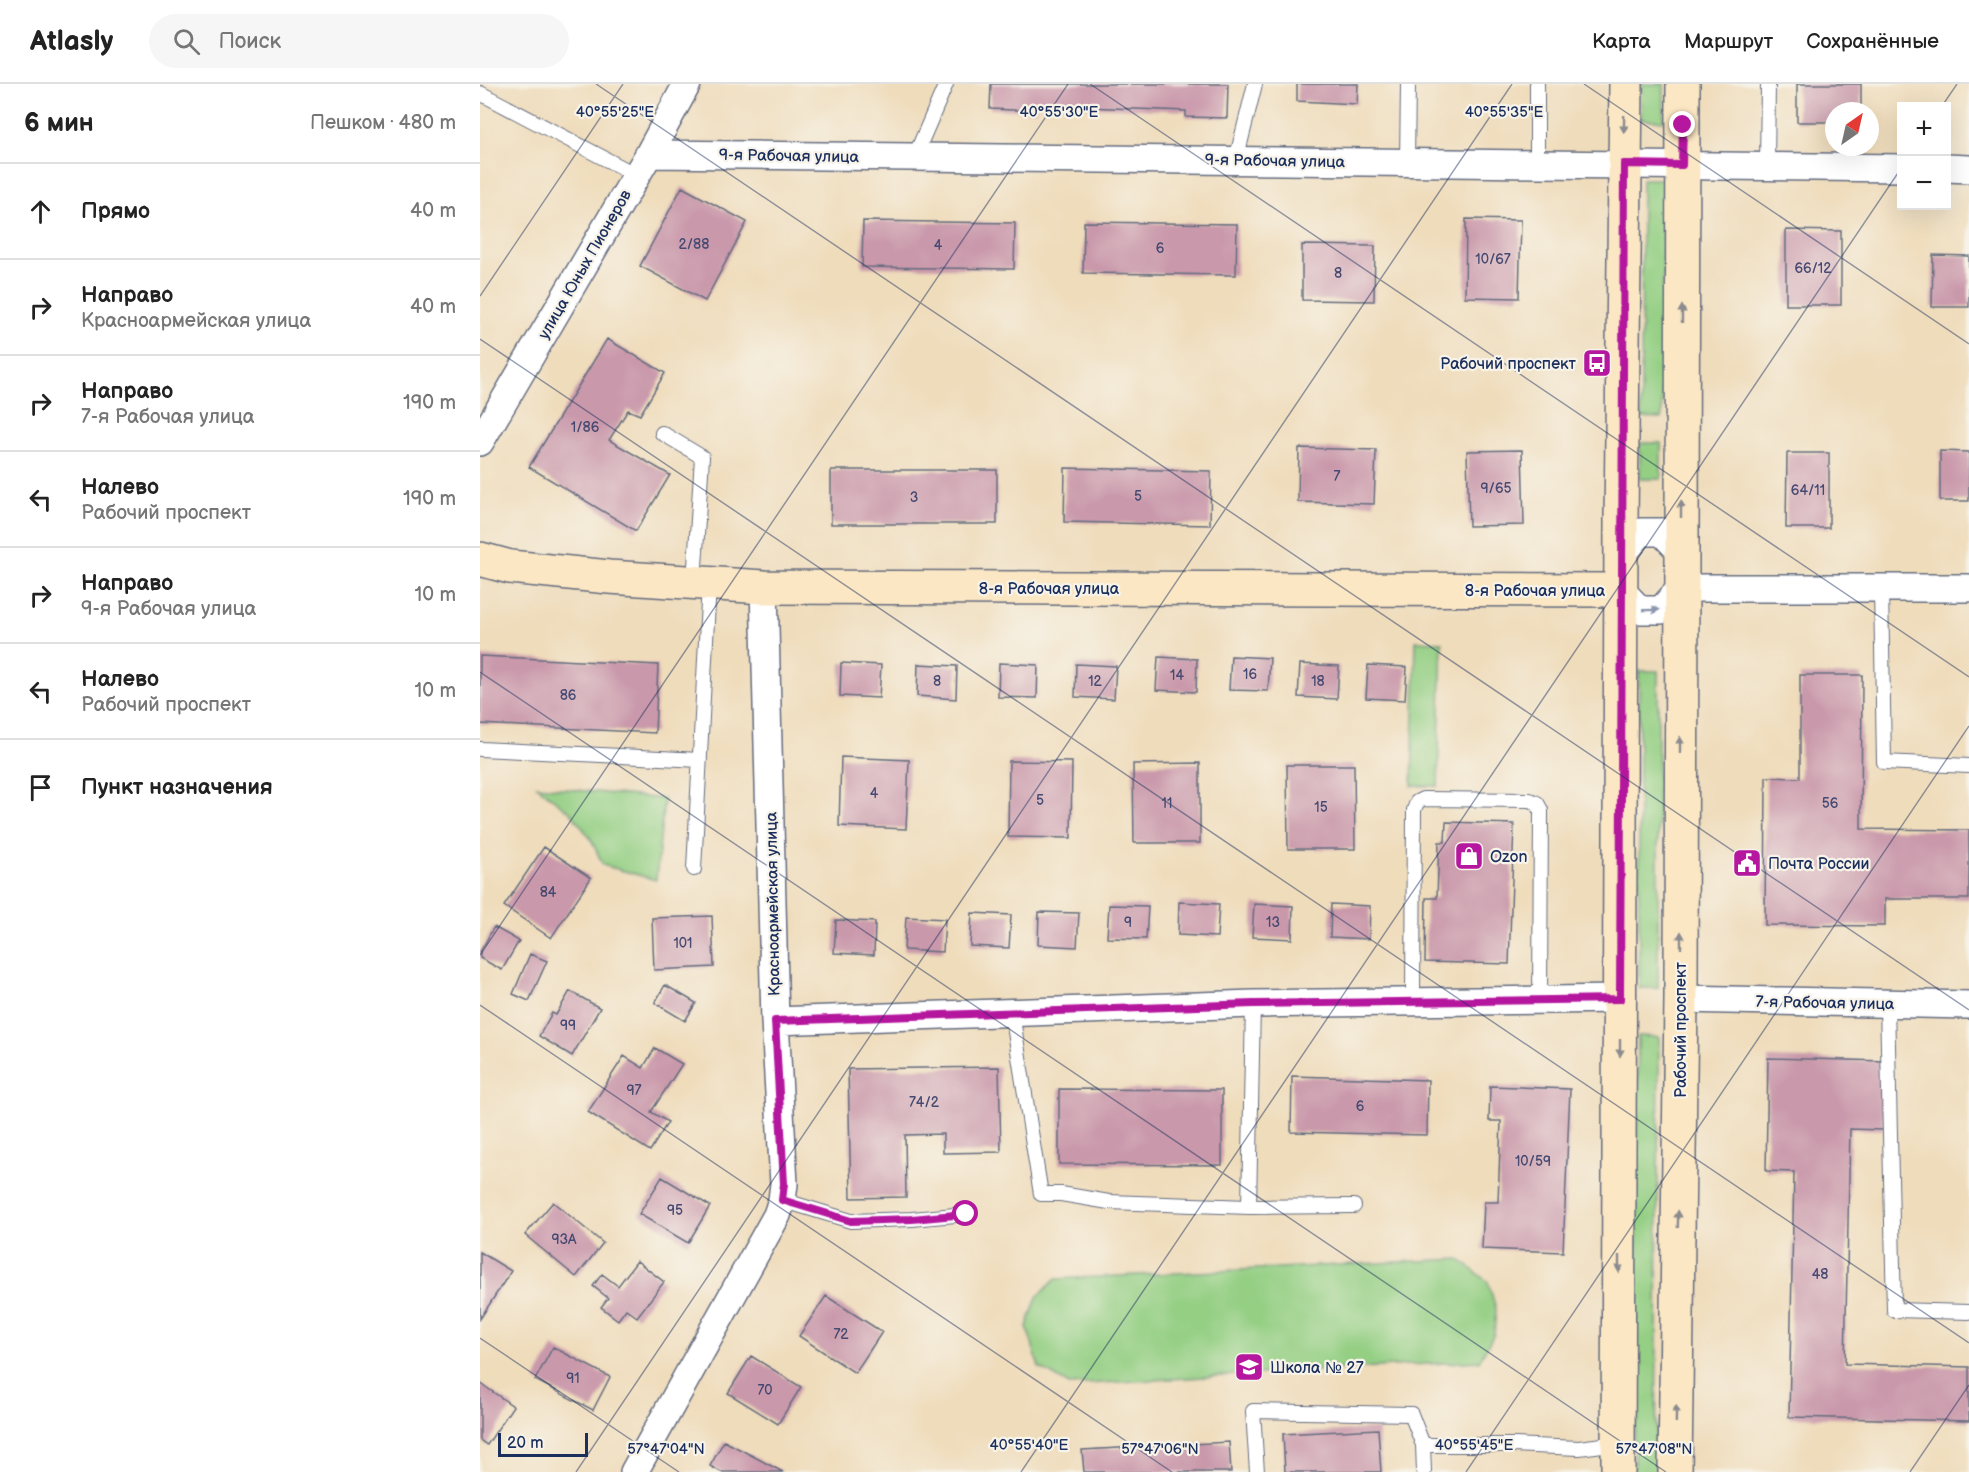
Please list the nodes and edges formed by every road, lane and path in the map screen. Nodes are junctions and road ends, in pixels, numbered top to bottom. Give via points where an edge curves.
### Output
1 (687, 84) edge
2 (946, 84) edge
3 (1255, 84) edge
4 (1408, 84) edge
5 (1538, 84) edge
6 (1626, 84) edge
7 (1683, 84) edge
8 (1768, 84) edge
9 (480, 93) edge
10 (915, 156) junction
11 (1236, 160) junction
12 (1407, 162) junction
13 (1537, 163) junction
14 (643, 164) junction
15 (1624, 164) junction
16 (1682, 165) junction
17 (1767, 166) junction
18 (1897, 168) edge
19 (1951, 168) edge
20 (1969, 169) edge
21 (662, 433) dead end
22 (480, 442) edge
23 (1681, 552) junction
24 (1621, 556) junction
25 (480, 560) edge
26 (702, 583) junction
27 (764, 586) junction
28 (1681, 588) junction
29 (1881, 588) junction
30 (1969, 588) edge
31 (1621, 590) junction
32 (480, 749) edge
33 (700, 760) junction
34 (1969, 766) edge
35 (694, 869) dead end
36 (1540, 999) junction
37 (1620, 999) junction
38 (1681, 999) junction
39 (1413, 1001) junction
40 (1887, 1003) junction
41 (1253, 1004) junction
42 (1969, 1005) edge
43 (1012, 1013) junction
44 (775, 1021) junction
45 (782, 1200) junction
46 (1354, 1206) dead end
47 (1249, 1207) junction
48 (966, 1214) dead end
49 (1969, 1312) edge
50 (1423, 1445) junction
51 (1618, 1458) edge
52 (634, 1472) edge
53 (1257, 1472) edge
54 (1424, 1472) edge
55 (1675, 1472) edge

1 - 14 street, улица Юных Пионеров
2 - 10 lane
3 - 11 lane
4 - 12 lane
5 - 13 lane
6 -> 15 street
7 - 16 street, Рабочий проспект
8 - 17 lane
9 - 14 lane
10 - 11 street, 9-я Рабочая улица
10 - 14 street, 9-я Рабочая улица
11 - 12 street, 9-я Рабочая улица
12 - 13 street, 9-я Рабочая улица
13 - 15 street, 9-я Рабочая улица
14 - 22 street, улица Юных Пионеров
15 - 16 street, 9-я Рабочая улица
15 - 24 street
16 - 17 street, 9-я Рабочая улица
23 -> 16 street, Рабочий проспект
17 - 18 street, 9-я Рабочая улица
19 - 20 street
21 - 26 lane via 702,457
23 - 24 street via 1662,532 1641,532
23 - 28 street, Рабочий проспект
24 - 31 street
25 - 26 street, 8-я Рабочая улица via 510,567
26 - 27 street, 8-я Рабочая улица
26 - 33 lane
27 - 31 street, 8-я Рабочая улица
27 - 44 street, Красноармейская улица
28 - 29 street
31 -> 28 street via 1640,610 1661,610
38 -> 28 street, Рабочий проспект
29 - 30 street
29 - 34 lane via 1884,762
31 - 37 street
32 - 33 lane
33 - 35 lane
36 - 37 street
36 - 39 street
36 - 39 lane via 1541,810 1537,803 1423,799 1414,810
37 -> 51 street
38 - 40 street, 7-я Рабочая улица
55 -> 38 street, Рабочий проспект
39 - 41 street
40 - 42 street, 7-я Рабочая улица
40 - 49 lane via 1894,1310
41 - 43 street
41 - 47 lane
43 - 44 street
43 - 47 lane via 1041,1194 1109,1202
44 - 45 street, Красноармейская улица
45 - 48 lane via 851,1221
45 - 52 street, Красноармейская улица
46 - 47 lane
50 - 51 lane via 1579,1448
50 - 53 lane via 1410,1414 1253,1411
50 - 54 lane

